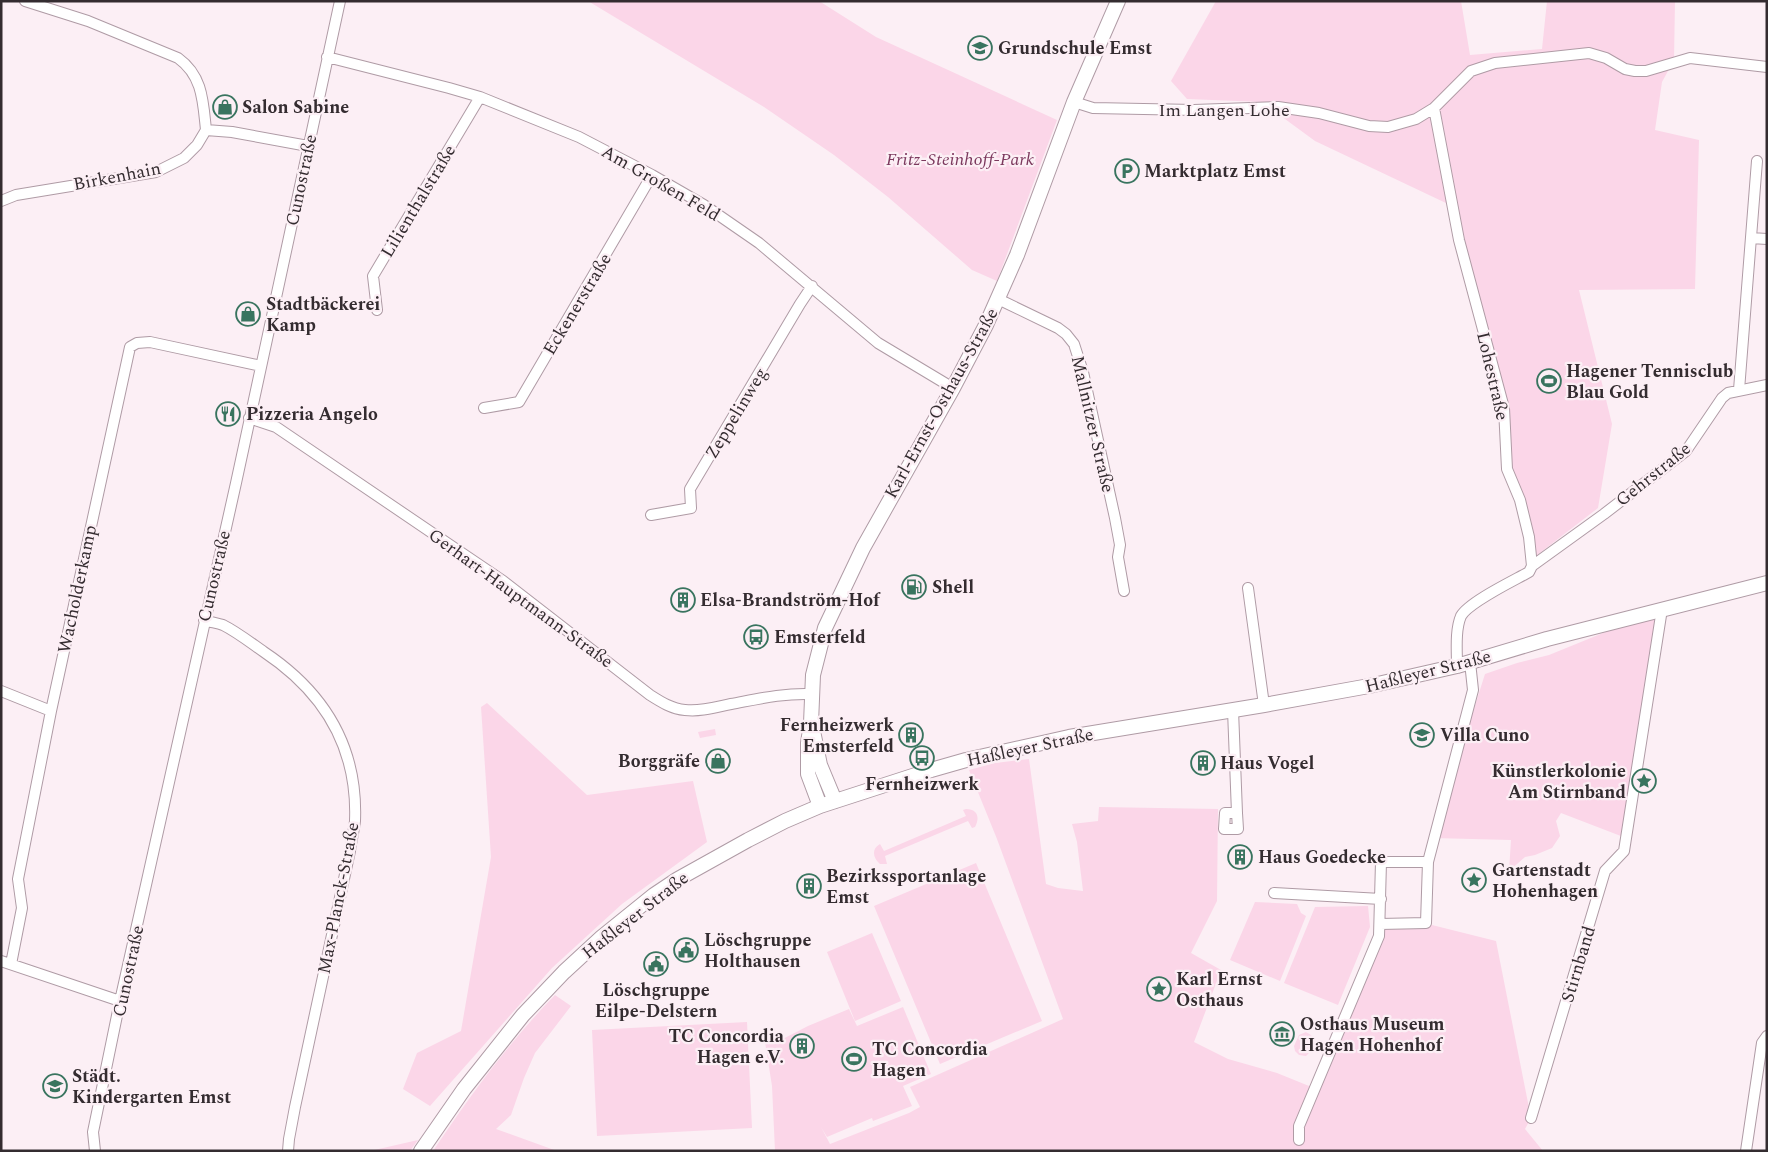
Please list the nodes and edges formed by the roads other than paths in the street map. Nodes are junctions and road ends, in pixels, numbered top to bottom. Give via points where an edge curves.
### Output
1 (25, 1) edge
2 (340, 1) edge
3 (1118, 1) edge
4 (327, 57) junction
5 (1767, 67) edge
6 (480, 97) junction
7 (1074, 102) junction
8 (1434, 108) junction
9 (206, 130) junction
10 (308, 146) junction
11 (1756, 161) dead end
12 (652, 175) junction
13 (1, 201) edge
14 (1751, 238) junction
15 (1767, 239) edge
16 (812, 286) junction
17 (998, 299) junction
18 (377, 310) dead end
19 (261, 366) junction
20 (1767, 385) edge
21 (953, 388) junction
22 (1739, 390) junction
23 (484, 408) dead end
24 (249, 418) junction
25 (652, 515) dead end
26 (1532, 566) junction
27 (1767, 583) edge
28 (1248, 588) dead end
29 (1124, 591) dead end
30 (1662, 609) junction
31 (204, 620) junction
32 (1464, 664) junction
33 (1, 691) edge
34 (811, 694) junction
35 (1264, 706) junction
36 (1233, 710) junction
37 (51, 711) junction
38 (811, 723) junction
39 (835, 801) junction
40 (820, 806) junction
41 (1237, 814) dead end
42 (1428, 862) junction
43 (1274, 893) dead end
44 (1381, 899) junction
45 (1380, 924) junction
46 (6, 963) edge
47 (120, 1001) junction
48 (1767, 1036) edge
49 (1531, 1118) dead end
50 (1299, 1140) dead end
51 (95, 1151) edge
52 (288, 1151) edge
53 (421, 1151) edge
54 (1746, 1151) edge

1 - 9 street via 88,21 188,65 202,94
2 - 4 street, Cunostraße
3 - 7 main road, Karl-Ernst-Osthaus-Straße
4 - 6 street, Am Großen Feld
4 - 10 street, Cunostraße
5 - 8 street, Im Langen Lohe via 1690,58 1635,71 1589,53 1495,63 1471,71
6 - 12 street, Am Großen Feld via 579,137
6 - 18 street, Lilienthalstraße via 373,276
7 - 8 street, Im Langen Lohe via 1092,108 1194,110 1278,107 1388,127 1416,119
7 - 17 main road, Karl-Ernst-Osthaus-Straße
8 - 26 street, Lohestraße via 1459,240 1504,408 1507,469 1520,500
9 - 10 street
9 - 13 street, Birkenhain via 184,158 156,172 16,195
10 - 19 street, Cunostraße
11 - 14 street
12 - 16 street, Am Großen Feld via 730,222
12 - 23 street, Eckenerstraße via 519,402
14 - 15 street
14 - 22 street
16 - 21 street, Am Großen Feld via 878,343
16 - 25 street, Zeppelinweg via 690,489 691,508
17 - 21 main road, Karl-Ernst-Osthaus-Straße
17 - 29 street, Mallnitzer Straße via 1058,328 1074,344 1115,518
19 - 24 street, Cunostraße
19 - 37 street, Wacholderkamp via 150,342 130,347
20 - 22 street, Gehrstraße
21 - 34 main road, Karl-Ernst-Osthaus-Straße via 884,508 831,612 819,648
22 - 26 street, Gehrstraße via 1722,398 1686,451
24 - 31 street, Cunostraße
24 - 34 street, Gerhart-Hauptmann-Straße via 276,427 503,581 664,704 697,710 771,696
26 - 32 street via 1529,572 1478,601 1462,615 1458,625
27 - 30 main road, Haßleyer Straße
28 - 35 street
30 - 32 main road, Haßleyer Straße
30 - 49 street, Stirnband via 1624,851 1605,871
31 - 47 street, Cunostraße
31 - 52 street, Max-Planck-Straße via 222,625 244,638 305,684 337,732 354,792 355,823 350,851
32 - 35 main road, Haßleyer Straße
32 - 42 street via 1473,690
33 - 37 street
34 - 38 main road, Karl-Ernst-Osthaus-Straße
35 - 36 main road, Haßleyer Straße
36 - 39 main road, Haßleyer Straße via 1010,750 931,770
36 - 41 street
37 - 46 street, Wacholderkamp via 18,879 22,908
38 - 39 main road, Karl-Ernst-Osthaus-Straße via 820,765
38 - 40 main road, Karl-Ernst-Osthaus-Straße via 808,774
39 - 40 main road, Haßleyer Straße
40 - 53 main road, Haßleyer Straße via 710,860 654,895 618,923 524,1014
42 - 44 street via 1381,862
42 - 45 street via 1426,923
43 - 44 street
44 - 45 street
45 - 50 street via 1379,936 1299,1126
46 - 47 street
47 - 51 street, Cunostraße via 93,1132
48 - 54 street via 1762,1043

